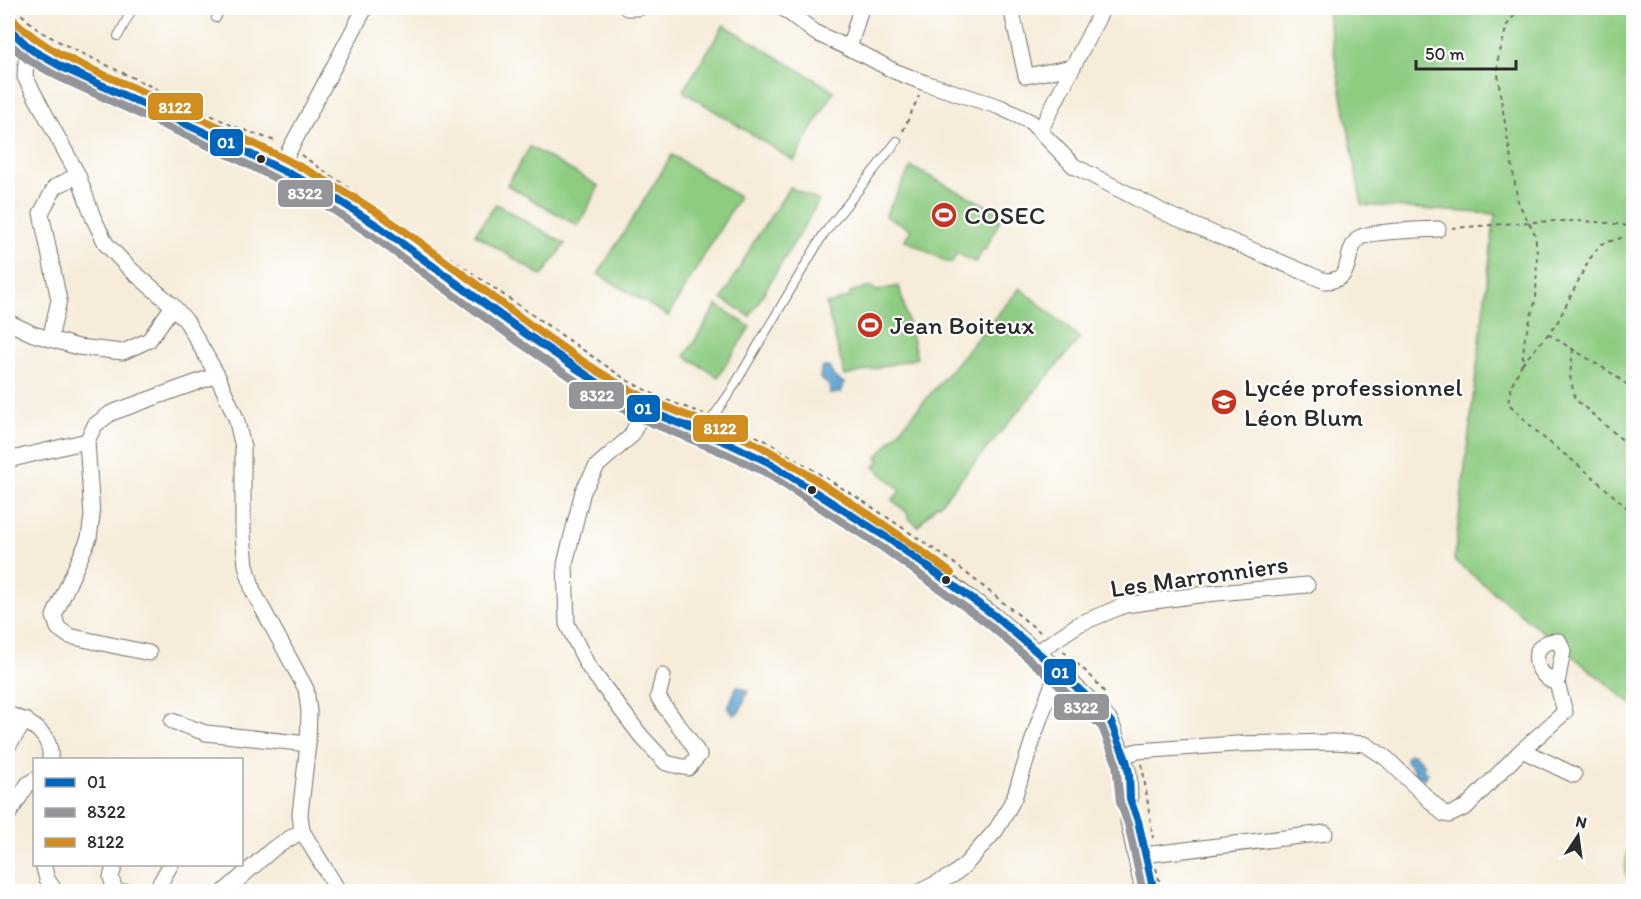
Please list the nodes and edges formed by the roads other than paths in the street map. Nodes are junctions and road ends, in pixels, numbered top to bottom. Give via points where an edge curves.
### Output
1 (133, 8) edge
2 (221, 8) edge
3 (365, 8) edge
4 (627, 8) edge
5 (639, 8) edge
6 (783, 8) edge
7 (861, 8) edge
8 (1011, 8) edge
9 (1099, 11) edge
10 (216, 18) dead end
11 (8, 27) edge
12 (118, 36) dead end
13 (849, 49) junction
14 (33, 50) junction
15 (1072, 66) junction
16 (1040, 130) junction
17 (897, 141) road end
18 (280, 168) junction
19 (78, 175) junction
20 (1438, 229) road end
21 (173, 306) junction
22 (8, 322) edge
23 (50, 339) junction
24 (217, 375) junction
25 (644, 409) junction
26 (705, 434) junction
27 (87, 441) junction
28 (8, 460) edge
29 (1307, 585) dead end
30 (1037, 652) junction
31 (149, 653) dead end
32 (1058, 670) junction
33 (663, 676) dead end
34 (1557, 683) dead end
35 (8, 714) edge
36 (26, 720) junction
37 (172, 721) dead end
38 (308, 744) junction
39 (8, 747) edge
40 (1522, 750) junction
41 (1125, 755) junction
42 (50, 758) edge
43 (1574, 775) dead end
44 (33, 781) edge
45 (8, 815) edge
46 (302, 831) junction
47 (1325, 833) dead end
48 (1145, 855) junction
49 (44, 866) edge
50 (114, 866) edge
51 (170, 866) edge
52 (953, 875) junction
53 (56, 891) edge
54 (116, 891) edge
55 (142, 891) edge
56 (155, 891) edge
57 (224, 891) edge
58 (339, 891) edge
59 (919, 891) edge
60 (953, 891) edge
61 (1143, 891) edge
62 (1154, 891) edge

1 - 12 lane
2 - 10 lane
3 - 18 street
4 - 5 street
6 - 13 street via 816,33
7 - 13 street
8 - 15 street via 1026,76
9 - 15 street
11 - 14 street
13 - 16 street via 925,83 1000,107
14 - 18 street
14 - 19 street via 26,61 25,77
15 - 16 street
16 - 20 street via 1074,166 1167,214 1325,281 1343,276 1359,237
17 - 26 lane via 823,235
18 - 25 street via 332,196 569,364
19 - 21 street via 106,244
19 - 23 street via 54,187 41,213 59,300
21 - 23 street via 149,340 123,352
21 - 24 street via 187,322
22 - 23 street
24 - 27 street via 111,413 95,425
24 - 38 street via 236,418 243,447 246,565 254,591 306,689
25 - 26 street
25 - 33 street via 631,436 597,466 583,491 565,564 567,624 588,666 641,736 666,763 688,768 699,754 658,697
26 - 30 street via 768,462 889,539 994,615
27 - 28 street
27 - 31 street via 92,516 89,538 54,616 58,628 69,636
29 - 30 street, Les Marronniers via 1125,605 1079,624
30 - 32 street
32 - 41 street via 1111,722
32 - 52 street via 1014,798 980,850
34 - 40 street via 1564,712
35 - 36 street
36 - 39 street
36 - 42 street via 44,735
37 - 38 street via 207,733
38 - 46 street via 300,814
40 - 41 street via 1466,807 1449,815 1365,744 1236,744
40 - 43 street
41 - 48 street via 1130,773 1128,821
44 - 45 street
46 - 57 street via 274,848
46 - 58 street
47 - 48 street
48 - 61 street
48 - 62 street
49 - 53 street
50 - 54 street via 111,877
51 - 56 street
52 - 59 street
52 - 60 street
54 - 55 street

